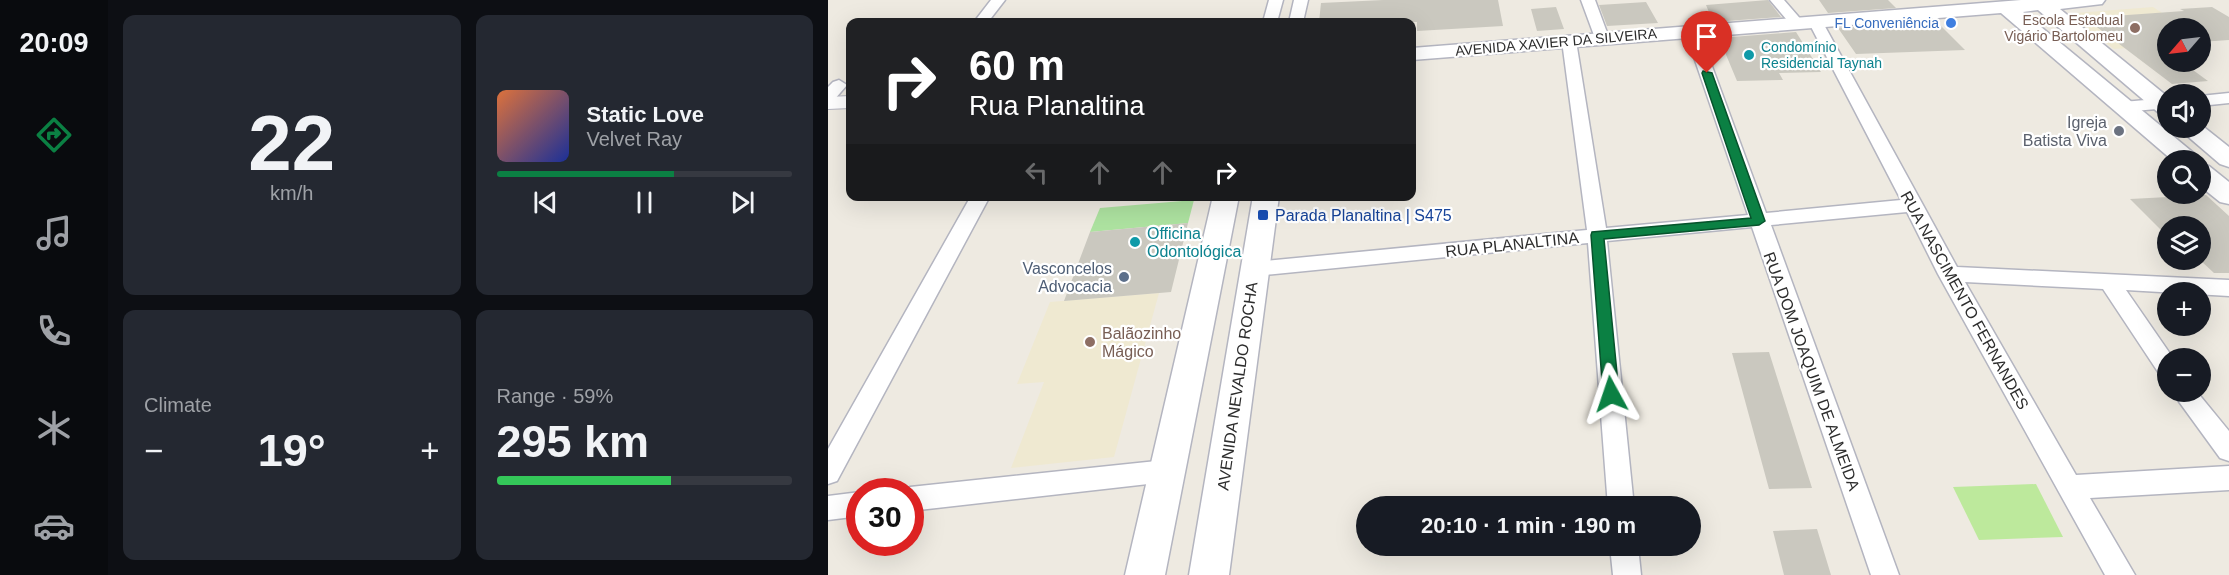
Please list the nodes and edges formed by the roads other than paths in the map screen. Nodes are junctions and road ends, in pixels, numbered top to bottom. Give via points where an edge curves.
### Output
1 (998, 0) edge
2 (1276, 0) edge
3 (1301, 0) edge
4 (1588, 0) edge
5 (1777, 0) edge
6 (2095, 0) edge
7 (2040, 2) edge
8 (2001, 3) edge
9 (984, 18) edge
10 (1271, 18) edge
11 (1297, 18) edge
12 (1806, 22) junction
13 (1692, 31) junction
14 (1602, 38) junction
15 (1569, 41) junction
16 (1416, 54) edge
17 (2157, 98) edge
18 (2229, 98) edge
19 (2211, 99) edge
20 (846, 102) edge
21 (828, 103) edge
22 (2157, 105) edge
23 (2123, 107) junction
24 (2203, 138) edge
25 (2175, 150) edge
26 (2229, 159) edge
27 (2211, 181) edge
28 (2229, 196) edge
29 (978, 201) edge
30 (1225, 201) edge
31 (1265, 201) edge
32 (1912, 205) junction
33 (1759, 221) junction
34 (1597, 235) junction
35 (1254, 269) junction
36 (1948, 274) junction
37 (2110, 283) junction
38 (2229, 288) edge
39 (2157, 353) edge
40 (2192, 402) edge
41 (2229, 450) edge
42 (1166, 471) junction
43 (828, 472) edge
44 (2229, 478) edge
45 (2069, 487) junction
46 (1620, 496) edge
47 (924, 497) edge
48 (846, 506) edge
49 (828, 508) edge
50 (1625, 556) edge
51 (1145, 575) edge
52 (1209, 575) edge
53 (1627, 575) edge
54 (1885, 575) edge
55 (2121, 575) edge

1 - 9 street
2 - 10 street
3 - 11 street
4 - 14 street
5 - 12 street, RUA NASCIMENTO FERNANDES
6 - 7 main road, AVENIDA XAVIER DA SILVEIRA
7 - 8 main road, AVENIDA XAVIER DA SILVEIRA
7 - 17 main road
8 - 12 main road, AVENIDA XAVIER DA SILVEIRA
8 - 23 main road
12 - 13 main road, AVENIDA XAVIER DA SILVEIRA
12 - 32 street, RUA NASCIMENTO FERNANDES
13 - 14 main road, AVENIDA XAVIER DA SILVEIRA
13 - 33 street, RUA DOM JOAQUIM DE ALMEIDA
14 - 15 main road, AVENIDA XAVIER DA SILVEIRA
15 - 16 main road, AVENIDA XAVIER DA SILVEIRA
15 - 34 street
18 - 19 street
20 - 21 street
22 - 23 street
23 - 25 main road
24 - 26 main road
27 - 28 main road
29 - 43 street
30 - 42 main road
31 - 35 main road, AVENIDA NEVALDO ROCHA
32 - 33 street, RUA PLANALTINA
32 - 36 street, RUA NASCIMENTO FERNANDES
33 - 34 street, RUA PLANALTINA
33 - 54 street, RUA DOM JOAQUIM DE ALMEIDA
34 - 35 street, RUA PLANALTINA
34 - 46 street
35 - 52 main road, AVENIDA NEVALDO ROCHA
36 - 37 street
36 - 45 street, RUA NASCIMENTO FERNANDES
37 - 38 street
37 - 39 street
40 - 41 street
42 - 47 street
42 - 51 main road
44 - 45 street
45 - 55 street, RUA NASCIMENTO FERNANDES
48 - 49 street
50 - 53 street

